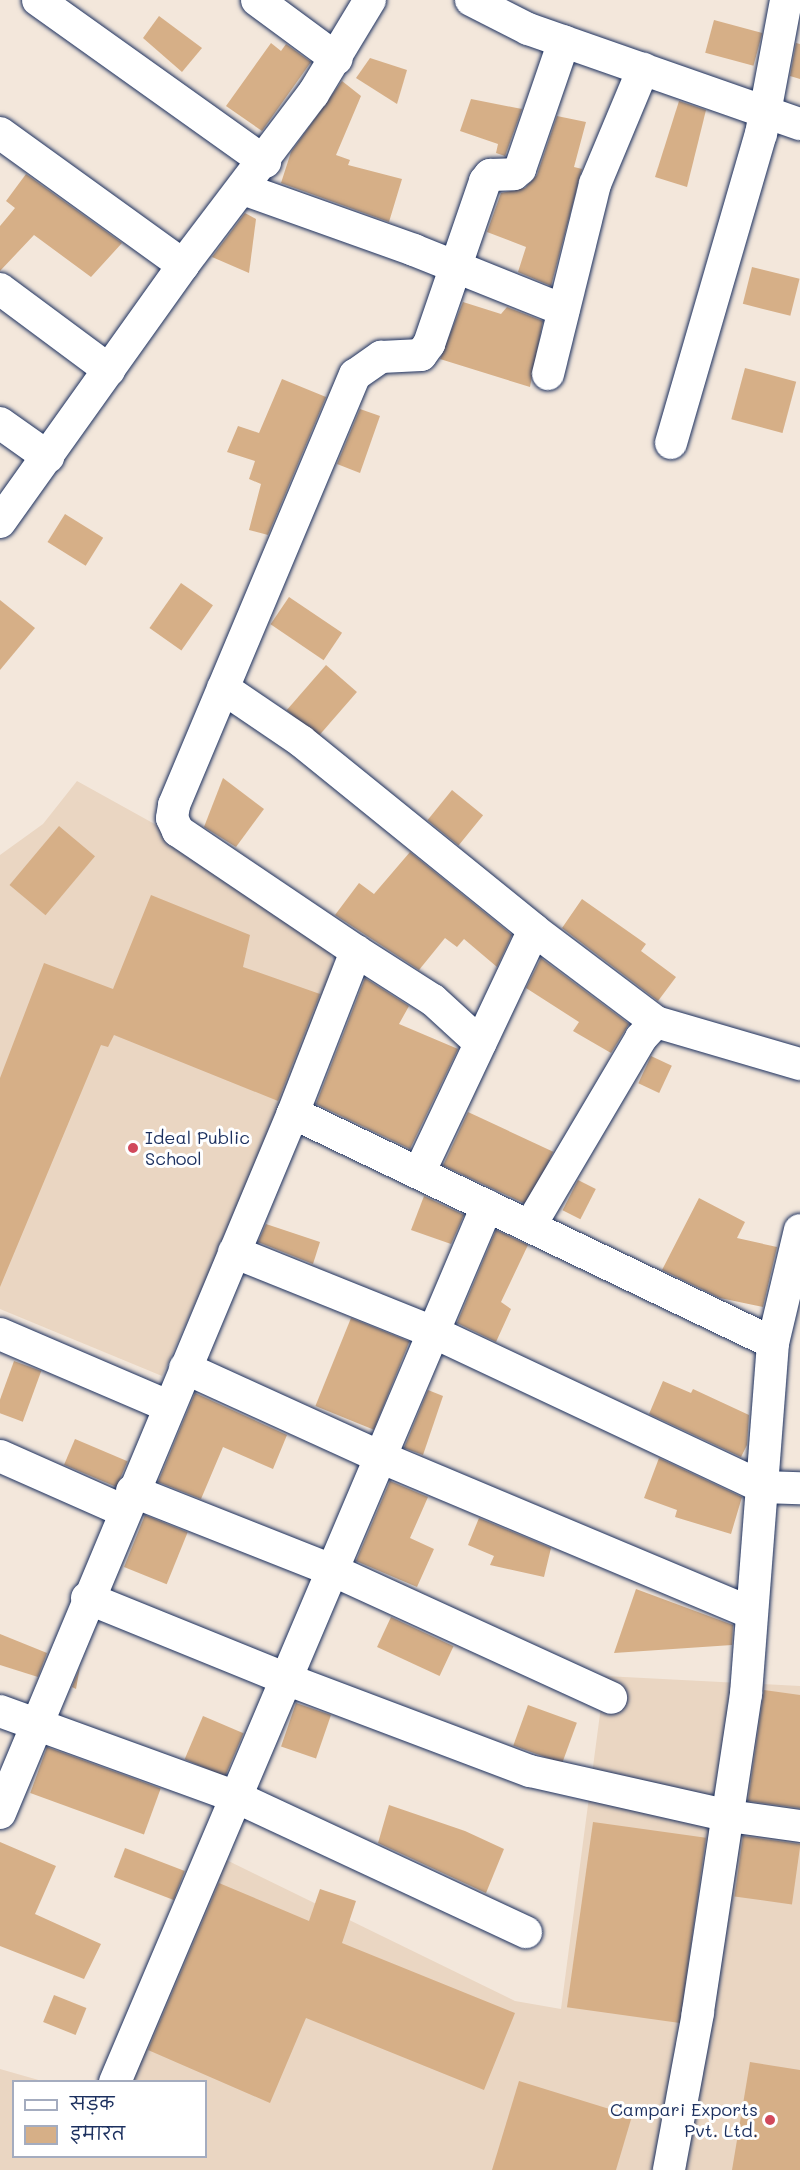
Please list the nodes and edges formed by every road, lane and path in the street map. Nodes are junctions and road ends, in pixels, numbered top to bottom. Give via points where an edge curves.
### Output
1 (38, 0) edge
2 (257, 0) edge
3 (370, 0) edge
4 (471, 0) edge
5 (786, 0) edge
6 (564, 41) junction
7 (337, 59) junction
8 (643, 69) junction
9 (766, 110) junction
10 (800, 124) edge
11 (0, 134) edge
12 (265, 162) junction
13 (243, 189) junction
14 (183, 265) junction
15 (455, 268) junction
16 (0, 290) edge
17 (564, 310) junction
18 (109, 370) junction
19 (548, 374) dead end
20 (0, 423) edge
21 (671, 443) dead end
22 (48, 457) junction
23 (0, 522) edge
24 (224, 688) junction
25 (534, 930) junction
26 (356, 951) junction
27 (656, 1022) junction
28 (480, 1043) junction
29 (800, 1064) edge
30 (293, 1113) junction
31 (419, 1173) junction
32 (487, 1206) junction
33 (530, 1226) junction
34 (800, 1230) edge
35 (234, 1252) junction
36 (433, 1332) junction
37 (0, 1334) edge
38 (773, 1343) junction
39 (185, 1368) junction
40 (168, 1406) junction
41 (0, 1456) edge
42 (380, 1457) junction
43 (762, 1487) junction
44 (800, 1488) edge
45 (128, 1501) junction
46 (332, 1570) junction
47 (87, 1598) junction
48 (752, 1613) junction
49 (286, 1679) junction
50 (611, 1698) dead end
51 (0, 1711) edge
52 (40, 1724) junction
53 (236, 1797) junction
54 (0, 1813) edge
55 (729, 1816) junction
56 (800, 1826) edge
57 (526, 1932) dead end
58 (117, 2080) edge
59 (669, 2170) edge

1 - 12 street
2 - 7 street
3 - 7 street
4 - 6 street via 528,29
5 - 9 street
6 - 8 street
6 - 15 street via 520,169 514,174 490,175 485,181
7 - 12 street
8 - 9 street
8 - 17 street via 595,184
9 - 10 street
9 - 21 street
11 - 14 street
12 - 13 street
13 - 14 street
13 - 15 street
14 - 18 street
15 - 17 street
15 - 24 street via 429,344 421,355 381,357 355,375
16 - 18 street
17 - 19 street
18 - 22 street
20 - 22 street
22 - 23 street
24 - 25 street via 301,741
24 - 26 street via 174,805 172,818 178,831
25 - 27 street
25 - 28 street
26 - 28 street via 433,1000
26 - 30 street
27 - 29 street
27 - 33 street via 641,1038
28 - 31 street
30 - 31 street
30 - 35 street
31 - 32 street
32 - 33 street
32 - 36 street
33 - 38 street
34 - 38 street
35 - 36 street
35 - 39 street
36 - 42 street
36 - 43 street
37 - 40 street
38 - 43 street
39 - 40 street
39 - 42 street
40 - 45 street
41 - 45 street
42 - 46 street
42 - 48 street
43 - 44 street
43 - 48 street
45 - 46 street
45 - 47 street
46 - 49 street
46 - 50 street
47 - 49 street
47 - 52 street
48 - 55 street
49 - 53 street
49 - 55 street via 530,1772
51 - 52 street
52 - 53 street
52 - 54 street
53 - 57 street
53 - 58 street
55 - 56 street
55 - 59 street

